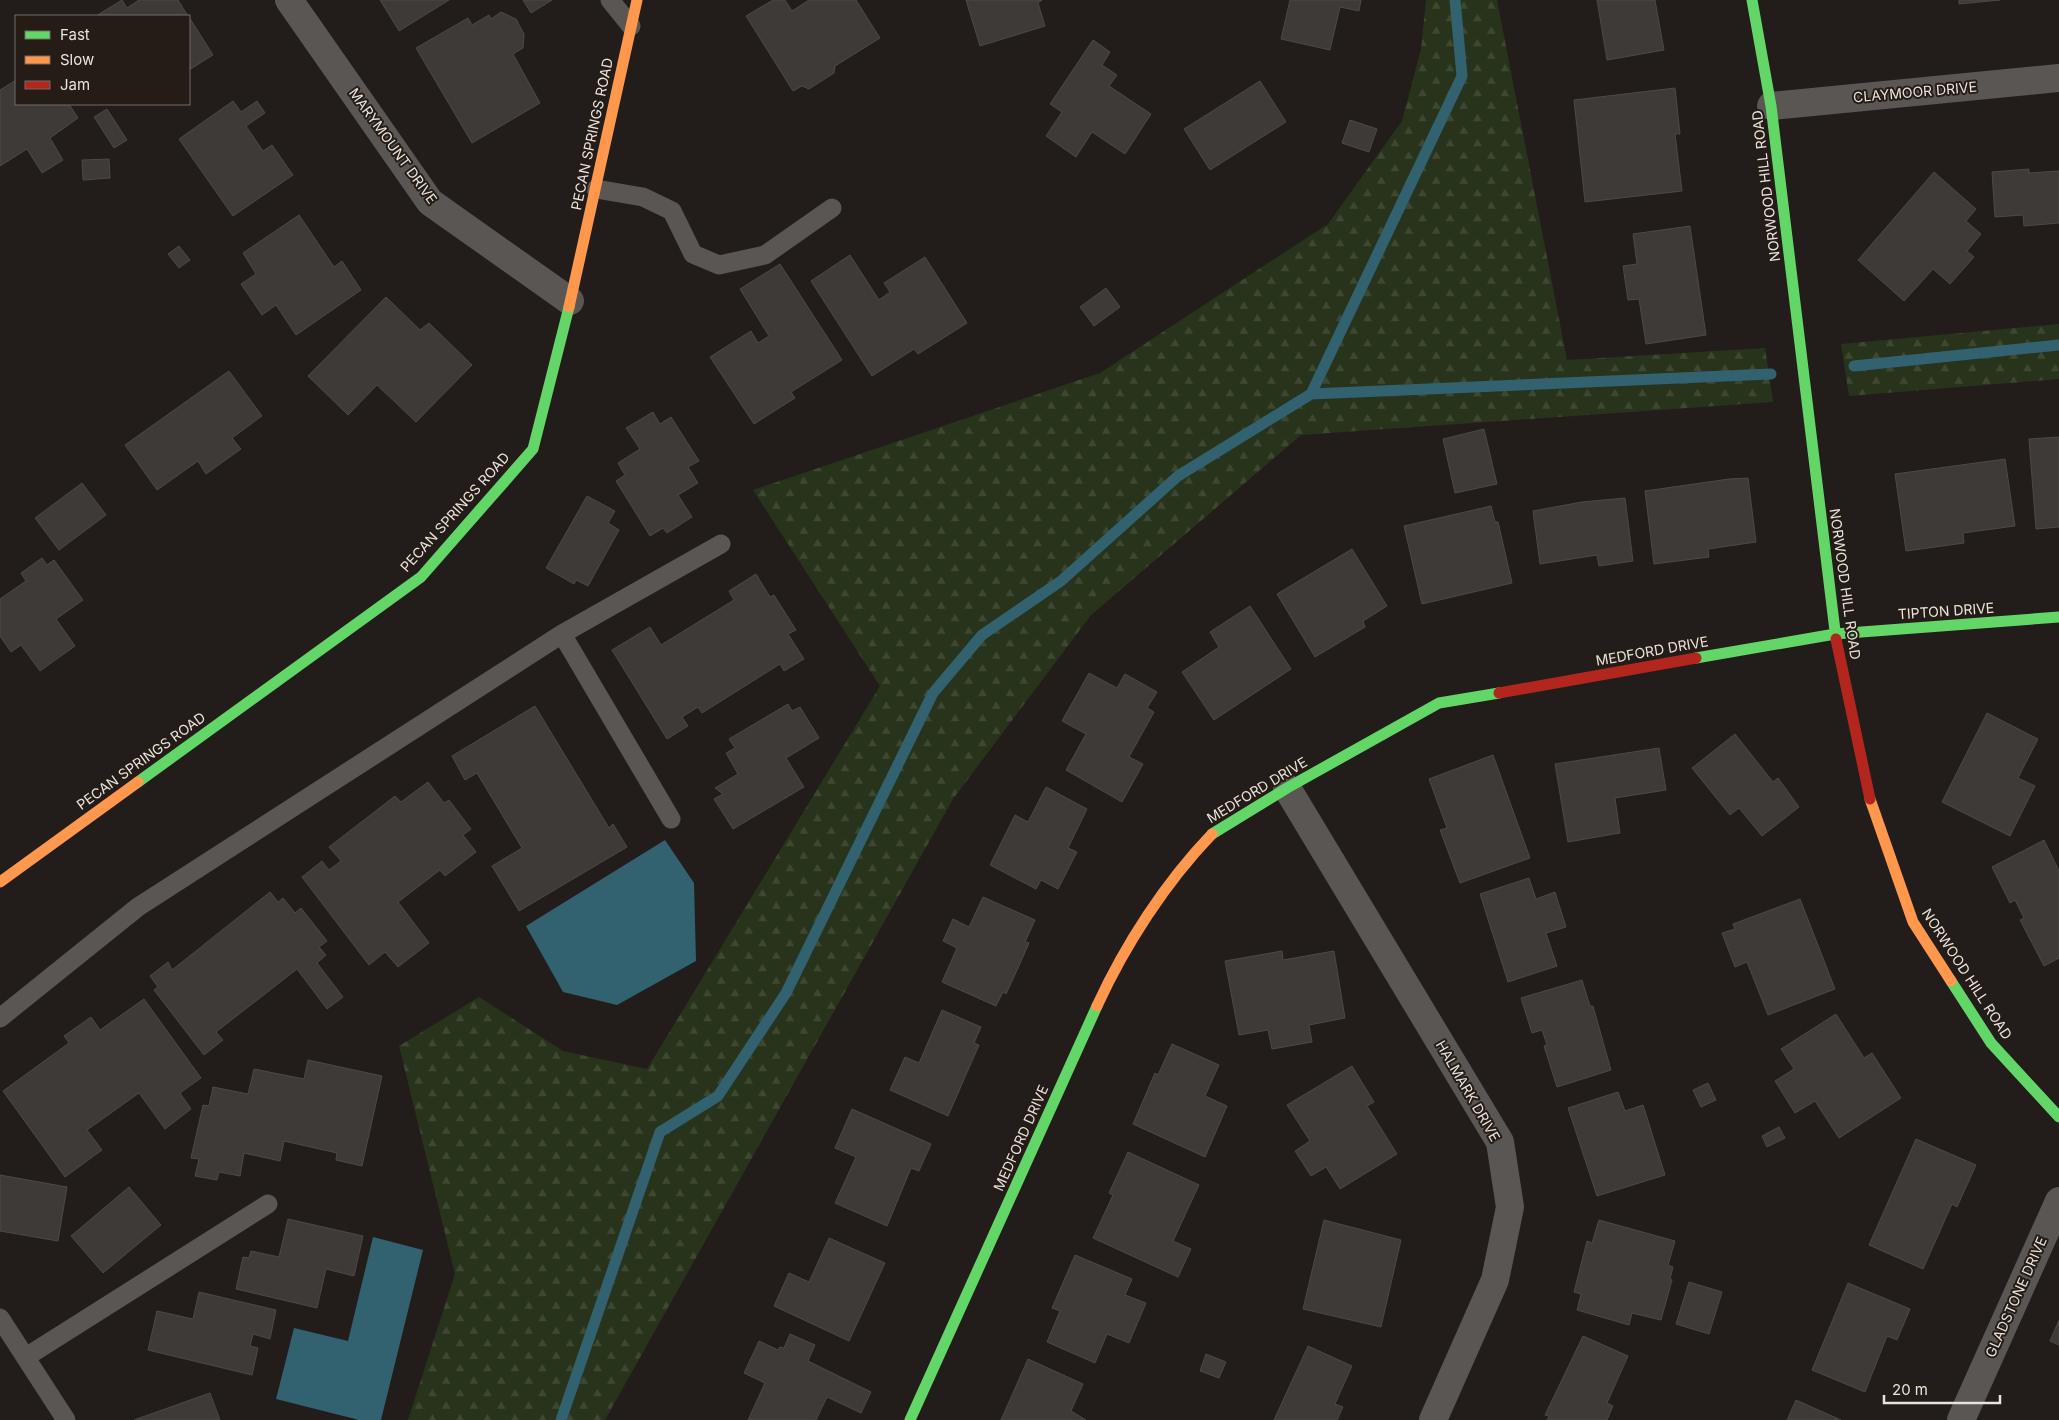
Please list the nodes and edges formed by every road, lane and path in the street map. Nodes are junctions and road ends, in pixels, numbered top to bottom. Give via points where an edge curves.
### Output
1 (289, 0) edge
2 (610, 0) edge
3 (637, 0) edge
4 (1752, 0) edge
5 (632, 26) junction
6 (2059, 78) edge
7 (1771, 106) junction
8 (596, 189) junction
9 (832, 208) dead end
10 (570, 301) junction
11 (721, 544) dead end
12 (2059, 617) edge
13 (562, 634) junction
14 (1835, 634) junction
15 (1287, 788) junction
16 (672, 819) dead end
17 (0, 882) edge
18 (0, 1018) edge
19 (2059, 1117) edge
20 (2059, 1201) edge
21 (268, 1204) dead end
22 (0, 1318) edge
23 (26, 1357) junction
24 (66, 1420) edge
25 (910, 1420) edge
26 (1433, 1420) edge
27 (1961, 1420) edge

1 - 10 street, MARYMOUNT DRIVE via 430,202
2 - 5 lane
3 - 5 street, PECAN SPRINGS ROAD
4 - 7 street, NORWOOD HILL ROAD
5 - 8 street, PECAN SPRINGS ROAD
6 - 7 street, CLAYMOOR DRIVE
7 - 14 street, NORWOOD HILL ROAD
8 - 9 lane via 643,197 672,211 693,254 719,265 766,255
8 - 10 street, PECAN SPRINGS ROAD
10 - 17 street, PECAN SPRINGS ROAD via 533,449 421,577
11 - 13 lane
12 - 14 street, TIPTON DRIVE
13 - 16 lane
13 - 18 lane via 138,907
14 - 15 street, MEDFORD DRIVE via 1439,703
14 - 19 street, NORWOOD HILL ROAD via 1867,790 1912,922 1991,1043
15 - 25 street, MEDFORD DRIVE via 1211,835 1155,904 1113,972
15 - 26 street, HALMARK DRIVE via 1500,1142 1510,1206 1494,1280
20 - 27 street, GLADSTONE DRIVE
21 - 23 lane
22 - 23 lane
23 - 24 lane

